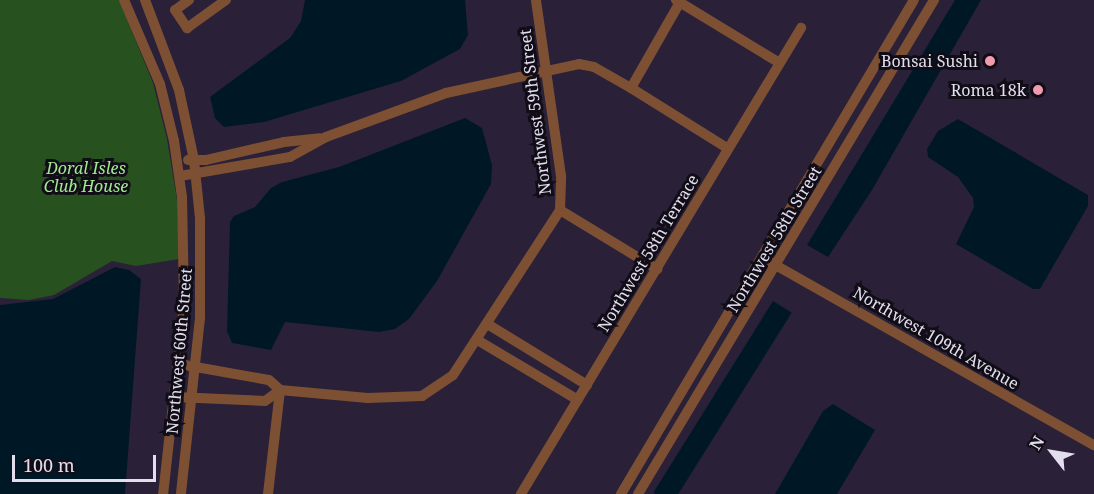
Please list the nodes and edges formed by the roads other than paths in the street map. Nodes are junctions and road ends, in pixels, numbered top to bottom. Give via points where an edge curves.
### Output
1 (124, 0) edge
2 (145, 0) edge
3 (189, 0) edge
4 (226, 0) edge
5 (536, 0) edge
6 (546, 0) edge
7 (914, 0) edge
8 (934, 0) edge
9 (678, 1) edge
10 (538, 12) junction
11 (801, 28) dead end
12 (778, 62) junction
13 (545, 69) junction
14 (632, 88) junction
15 (326, 137) junction
16 (727, 148) junction
17 (177, 160) junction
18 (194, 160) junction
19 (196, 173) junction
20 (180, 176) junction
21 (560, 210) junction
22 (763, 258) junction
23 (776, 265) junction
24 (657, 269) junction
25 (489, 325) junction
26 (479, 341) junction
27 (179, 364) junction
28 (195, 365) junction
29 (587, 385) junction
30 (280, 390) junction
31 (175, 397) junction
32 (192, 399) junction
33 (578, 400) junction
34 (1094, 445) edge
35 (163, 494) edge
36 (182, 494) edge
37 (268, 494) edge
38 (521, 494) edge
39 (621, 494) edge
40 (638, 494) edge

1 - 17 street, Northwest 60th Street via 160,84
2 - 18 street, Northwest 60th Street via 173,70
3 - 4 street via 176,10 187,28
5 - 10 street, Northwest 59th Street
6 - 10 street
7 - 22 street, Northwest 58th Street
8 - 23 street, Northwest 58th Street
9 - 12 street
9 - 14 street
10 - 13 street, Northwest 59th Street
11 - 12 street, Northwest 58th Terrace
12 - 16 street, Northwest 58th Terrace
13 - 14 street via 579,64 594,67
13 - 15 street via 446,93
13 - 21 street, Northwest 59th Street via 561,176
14 - 16 street
15 - 18 street
15 - 19 street via 290,157
16 - 24 street, Northwest 58th Terrace
17 - 18 street
17 - 20 street, Northwest 60th Street
18 - 19 street, Northwest 60th Street
19 - 20 street
19 - 28 street, Northwest 60th Street via 202,277
20 - 27 street, Northwest 60th Street via 185,272
21 - 24 street
21 - 25 street, Northwest 59th Street
22 - 23 street, Northwest 109th Avenue
22 - 39 street, Northwest 58th Street
23 - 34 street, Northwest 109th Avenue
23 - 40 street, Northwest 58th Street
24 - 29 street, Northwest 58th Terrace
25 - 26 street, Northwest 59th Street
25 - 29 street
26 - 30 street, Northwest 59th Street via 453,375 422,396 368,398
26 - 33 street
27 - 28 street
27 - 31 street, Northwest 60th Street
28 - 30 street via 269,380
28 - 32 street, Northwest 60th Street
29 - 33 street, Northwest 58th Terrace
30 - 32 street via 265,401
30 - 37 street
31 - 32 street
31 - 35 street, Northwest 60th Street
32 - 36 street, Northwest 60th Street
33 - 38 street, Northwest 58th Terrace

